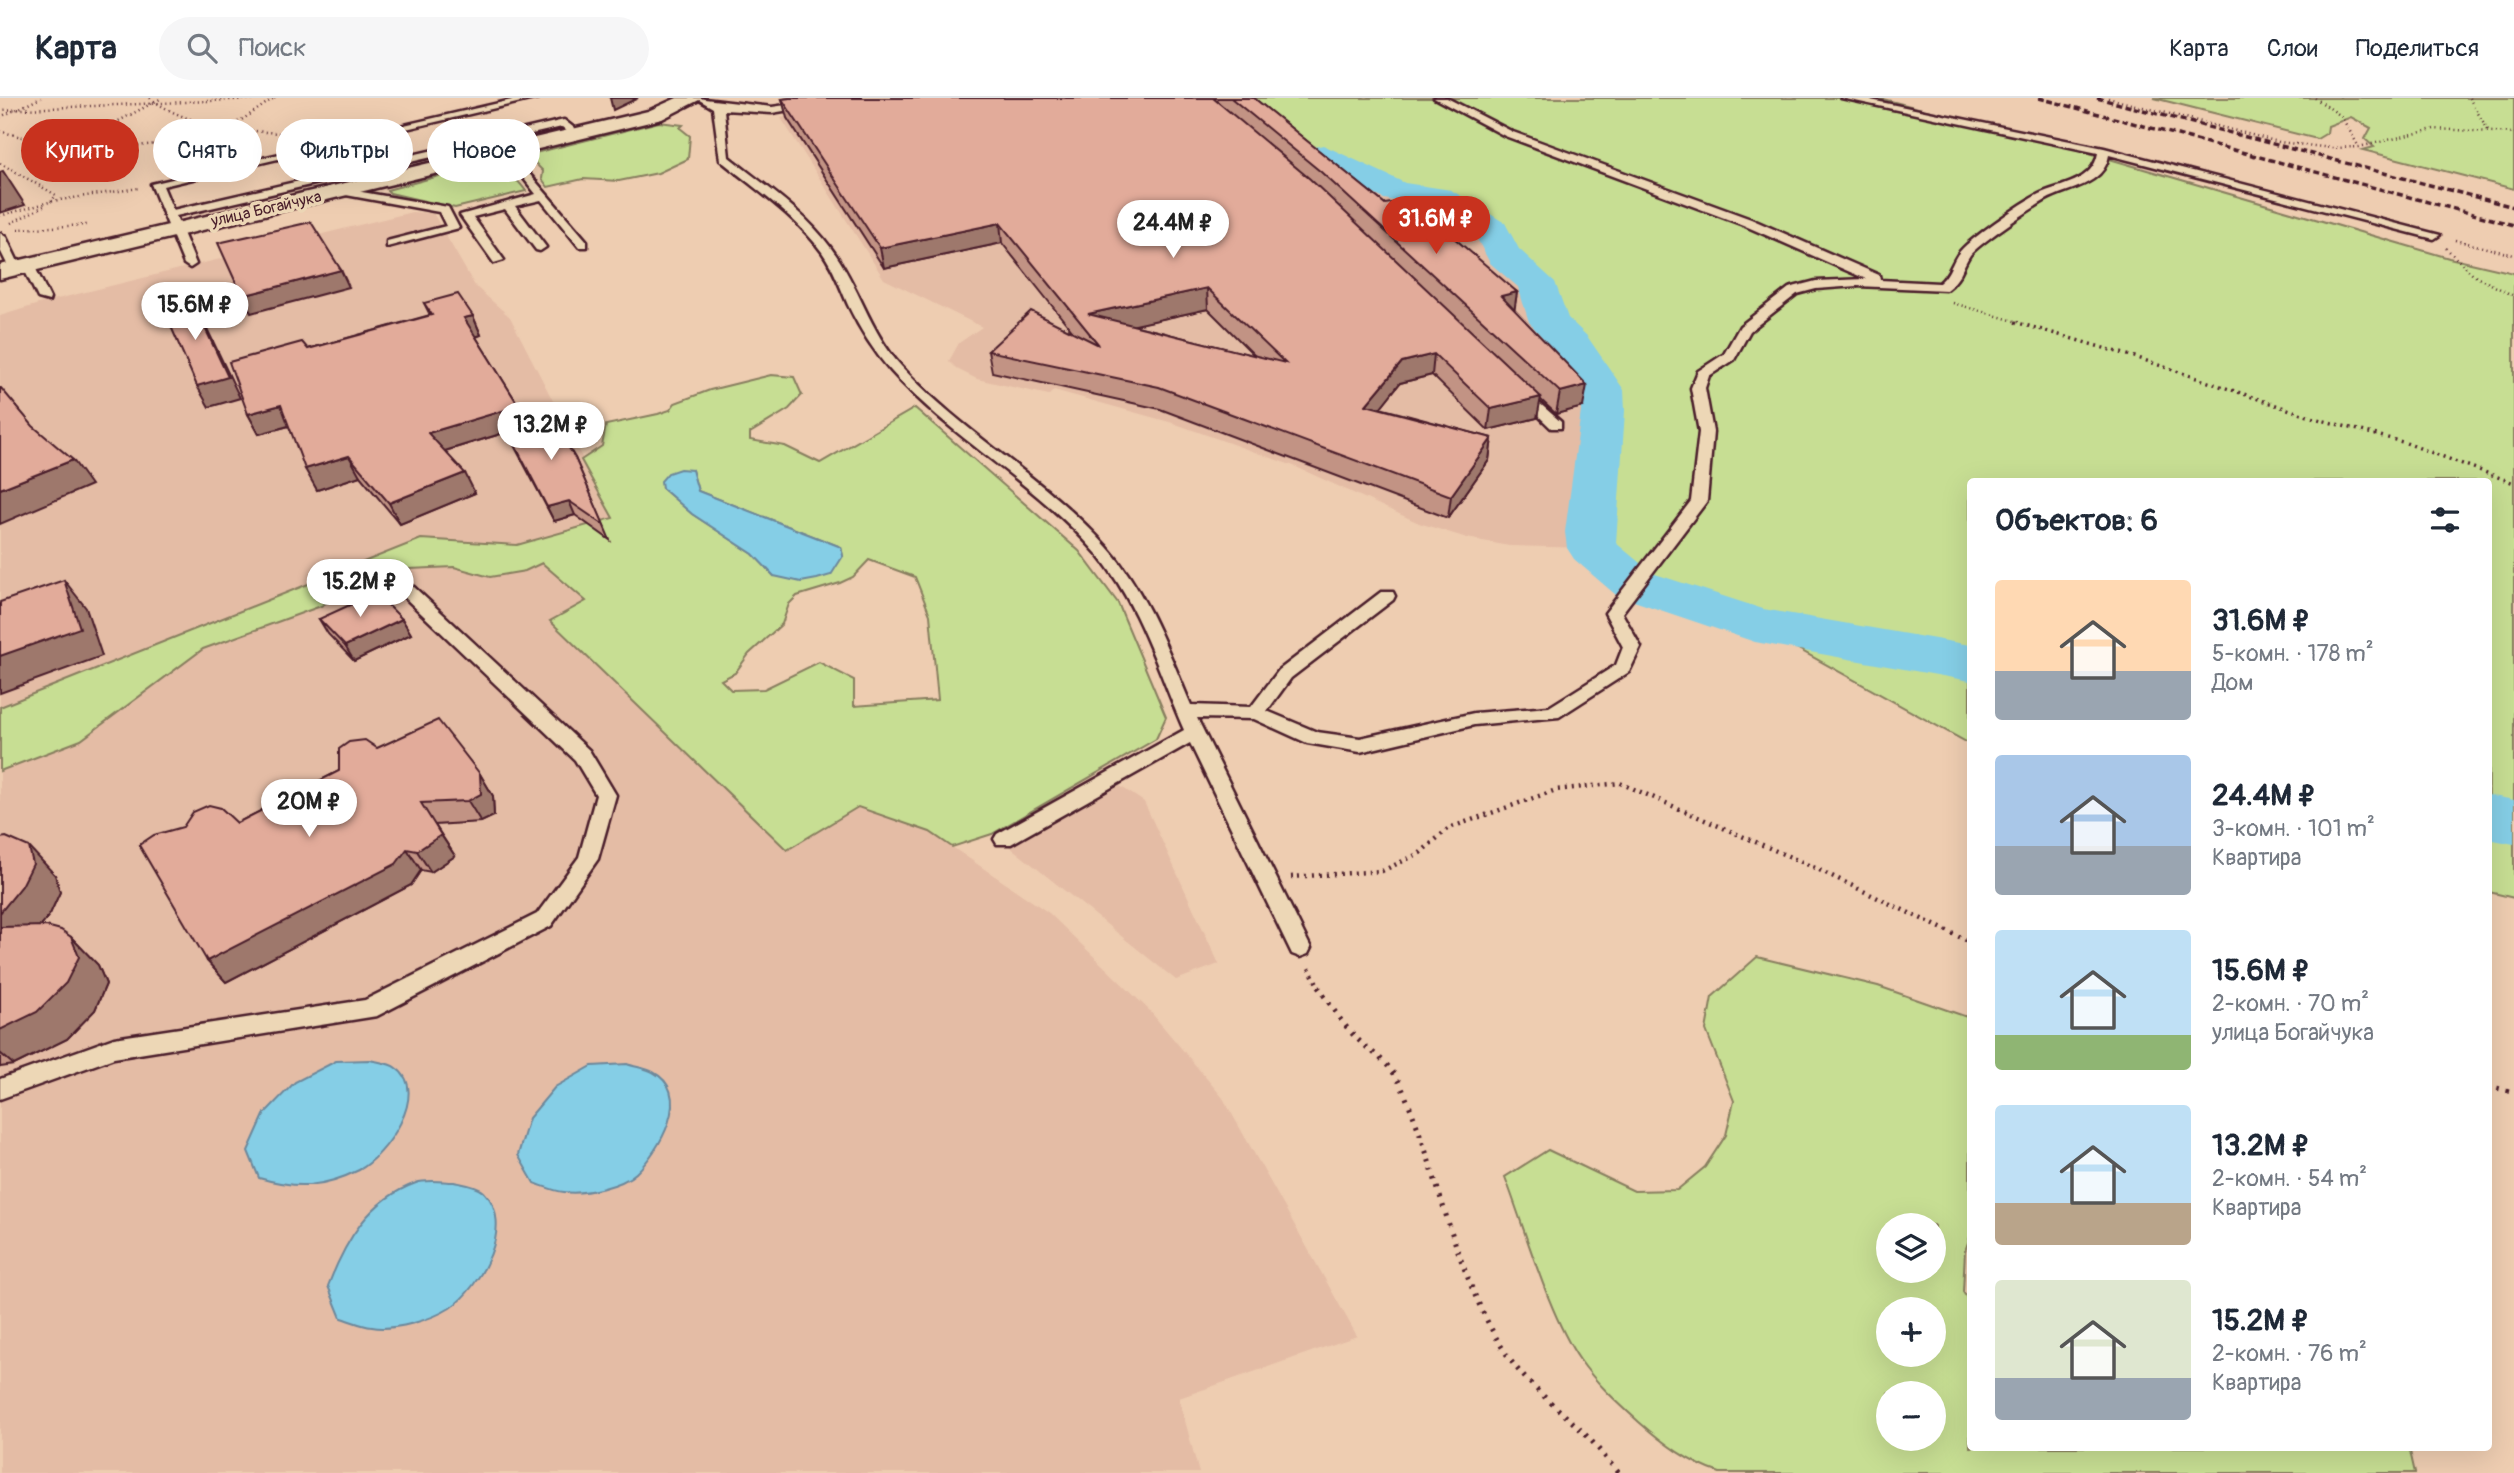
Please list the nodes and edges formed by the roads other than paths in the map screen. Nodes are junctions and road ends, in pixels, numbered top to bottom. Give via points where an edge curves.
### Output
1 (533, 98) edge
2 (693, 98) edge
3 (701, 98) edge
4 (855, 98) edge
5 (1439, 98) edge
6 (1846, 98) edge
7 (810, 102) edge
8 (719, 106) junction
9 (577, 134) junction
10 (540, 143) edge
11 (2104, 151) junction
12 (427, 170) edge
13 (532, 182) edge
14 (339, 191) junction
15 (544, 196) junction
16 (508, 205) junction
17 (172, 222) junction
18 (2434, 235) road end
19 (391, 244) dead end
20 (583, 244) dead end
21 (1, 245) edge
22 (540, 247) dead end
23 (498, 260) dead end
24 (190, 264) dead end
25 (14, 268) edge
26 (1903, 286) junction
27 (44, 298) dead end
28 (1506, 377) edge
29 (1556, 425) dead end
30 (408, 591) dead end
31 (1387, 596) dead end
32 (1185, 711) junction
33 (1256, 713) junction
34 (1194, 732) junction
35 (1004, 839) dead end
36 (1300, 948) road end
37 (0, 1088) edge

1 - 17 lane via 157,184
2 - 9 street, улица Богайчука via 655,115
3 - 8 lane
4 - 7 lane
5 - 26 lane via 1508,134 1747,222 1865,275
6 - 11 lane
7 - 8 lane via 772,110
8 - 32 lane via 723,117 719,144 724,158 807,227 838,267 855,306 895,367 926,399 1087,536 1125,582 1151,628
9 - 10 street, улица Богайчука
9 - 17 lane via 564,123
11 - 18 lane
11 - 26 lane via 2102,163 2082,183 2043,197 1966,251 1954,278 1942,287
12 - 14 street, улица Богайчука
13 - 15 lane
14 - 17 street, улица Богайчука
14 - 19 lane via 444,209 453,228
15 - 16 lane
15 - 20 lane
16 - 22 lane
16 - 23 lane via 466,215
17 - 24 lane
17 - 25 street, улица Богайчука
21 - 25 lane
25 - 27 lane
26 - 33 lane via 1857,282 1793,291 1745,329 1729,357 1703,374 1698,388 1706,432 1699,501 1613,614 1632,647 1623,667 1553,713 1474,719 1360,745 1314,738
28 - 29 lane
30 - 37 lane via 582,755 606,795 588,859 544,920 369,1009 114,1048
31 - 33 lane via 1285,674
32 - 33 lane
32 - 34 lane
34 - 35 lane
34 - 36 lane

